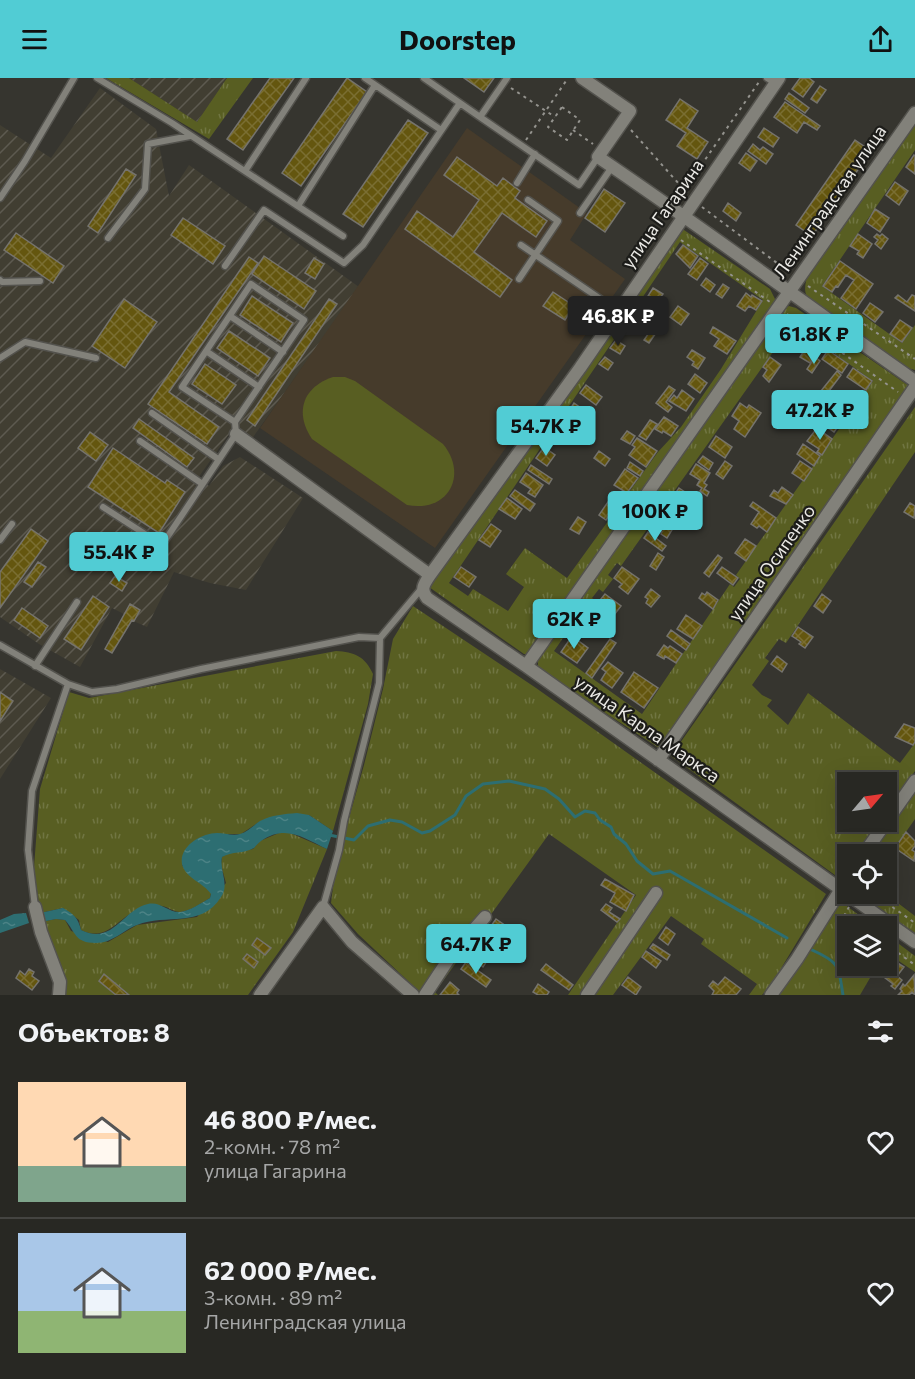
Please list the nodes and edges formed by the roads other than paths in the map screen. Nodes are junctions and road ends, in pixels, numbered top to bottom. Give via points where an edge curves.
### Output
1 (74, 78) edge
2 (97, 78) edge
3 (306, 78) edge
4 (365, 78) edge
5 (424, 78) edge
6 (582, 78) edge
7 (505, 80) edge
8 (774, 80) edge
9 (375, 85) junction
10 (460, 103) junction
11 (915, 113) edge
12 (480, 117) junction
13 (441, 130) junction
14 (191, 135) junction
15 (535, 154) junction
16 (601, 154) junction
17 (612, 167) junction
18 (245, 171) junction
19 (517, 183) dead end
20 (0, 198) edge
21 (528, 200) dead end
22 (298, 206) junction
23 (580, 213) dead end
24 (684, 215) junction
25 (343, 236) dead end
26 (108, 238) dead end
27 (521, 245) dead end
28 (535, 255) junction
29 (225, 266) dead end
30 (519, 279) dead end
31 (0, 280) edge
32 (40, 281) dead end
33 (787, 292) junction
34 (618, 311) junction
35 (230, 316) junction
36 (206, 351) junction
37 (283, 352) junction
38 (0, 358) edge
39 (96, 358) dead end
40 (915, 381) edge
41 (259, 387) junction
42 (915, 387) edge
43 (152, 413) dead end
44 (235, 428) junction
45 (140, 441) dead end
46 (218, 459) junction
47 (201, 483) junction
48 (103, 507) dead end
49 (12, 524) dead end
50 (0, 540) edge
51 (430, 575) junction
52 (423, 586) junction
53 (77, 602) dead end
54 (380, 638) junction
55 (0, 645) edge
56 (35, 666) junction
57 (526, 666) junction
58 (68, 684) junction
59 (658, 760) junction
60 (915, 781) edge
61 (871, 844) edge
62 (837, 888) edge
63 (837, 892) edge
64 (656, 893) dead end
65 (861, 904) edge
66 (36, 907) joint
67 (323, 907) junction
68 (484, 917) dead end
69 (915, 942) edge
70 (58, 995) edge
71 (260, 995) edge
72 (413, 995) edge
73 (425, 995) edge
74 (587, 995) edge
75 (771, 995) edge

1 - 20 lane
2 - 14 lane
3 - 18 lane
4 - 9 lane
5 - 10 lane
6 - 16 street via 630,111
7 - 12 lane
8 - 24 street, улица Гагарина
9 - 13 lane
9 - 22 lane
10 - 12 lane
10 - 13 lane
11 - 33 street, Ленинградская улица
12 - 15 lane
13 - 29 lane via 363,245 344,263 264,210
14 - 18 lane
14 - 26 lane via 148,144 144,189
15 - 16 lane via 579,185
15 - 19 lane
16 - 17 street
17 - 23 lane
17 - 24 street
18 - 22 lane
21 - 28 lane via 558,221
22 - 25 lane
24 - 33 street
24 - 34 street, улица Гагарина
27 - 28 lane
28 - 30 lane
28 - 34 lane
31 - 32 lane
33 - 40 street
33 - 57 street, Ленинградская улица
34 - 51 street, улица Гагарина
35 - 36 lane
35 - 37 lane
35 - 37 lane via 251,284 304,320
36 - 41 lane
36 - 44 lane via 182,387
37 - 41 lane
38 - 39 lane via 25,342
41 - 44 lane
42 - 59 street, улица Осипенко
43 - 46 lane
44 - 46 lane
44 - 51 street
45 - 47 lane
46 - 47 lane
47 - 48 lane via 162,545
49 - 50 lane
51 - 52 street
52 - 54 lane
52 - 57 street, улица Карла Маркса via 427,598
53 - 56 lane
54 - 58 lane via 359,637 117,689 92,692
54 - 67 lane via 379,684
55 - 56 lane
56 - 58 lane
57 - 59 street, улица Карла Маркса
58 - 66 lane via 32,791 28,850
59 - 62 street, улица Карла Маркса
60 - 61 street
63 - 75 street
64 - 74 street
65 - 69 street, улица Карла Маркса
66 - 70 street via 60,982
67 - 71 street
67 - 72 street via 352,942
68 - 73 street via 452,954

